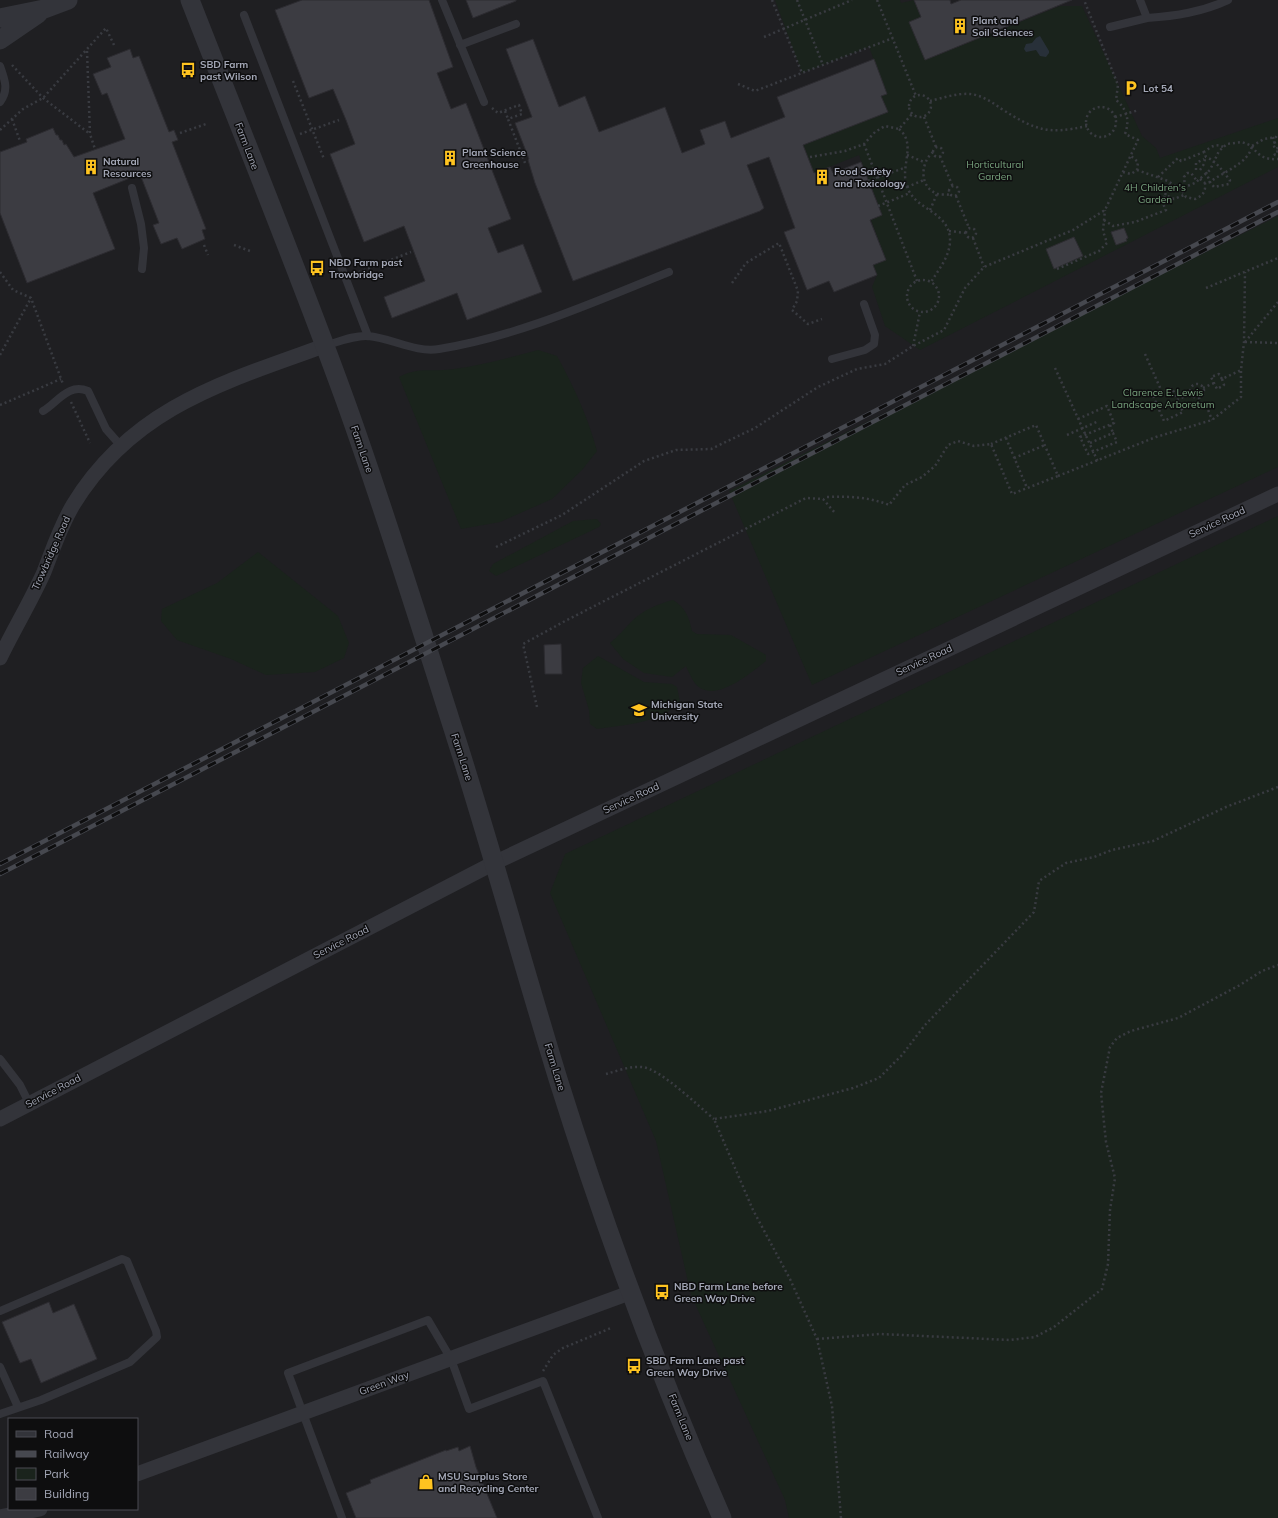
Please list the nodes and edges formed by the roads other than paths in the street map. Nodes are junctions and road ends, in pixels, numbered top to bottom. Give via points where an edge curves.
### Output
1 (68, 0) edge
2 (190, 0) edge
3 (442, 0) edge
4 (1140, 0) edge
5 (1228, 0) edge
6 (1211, 4) edge
7 (44, 9) junction
8 (244, 15) dead end
9 (0, 18) edge
10 (1147, 18) junction
11 (516, 24) dead end
12 (1110, 27) dead end
13 (0, 40) edge
14 (460, 45) junction
15 (0, 66) edge
16 (0, 102) edge
17 (484, 102) road end
18 (132, 188) dead end
19 (142, 269) dead end
20 (669, 272) dead end
21 (864, 304) dead end
22 (368, 336) junction
23 (324, 346) junction
24 (832, 359) dead end
25 (43, 411) dead end
26 (121, 446) junction
27 (1276, 495) edge
28 (0, 658) edge
29 (494, 863) junction
30 (0, 1058) edge
31 (29, 1103) junction
32 (0, 1119) edge
33 (632, 1292) junction
34 (0, 1311) edge
35 (451, 1359) junction
36 (0, 1367) edge
37 (18, 1407) junction
38 (301, 1413) junction
39 (0, 1414) edge
40 (138, 1474) edge
41 (35, 1510) edge
42 (0, 1517) edge
43 (342, 1518) edge
44 (598, 1518) edge
45 (722, 1518) edge

1 - 7 street
2 - 23 street, Farm Lane
3 - 14 lane
4 - 10 lane
5 - 6 lane
6 - 10 lane via 1180,16
7 - 9 street
7 - 13 street
8 - 22 lane
10 - 12 lane
11 - 14 lane
14 - 17 lane
15 - 16 lane via 6,88
18 - 19 lane via 144,248
20 - 22 lane via 577,310 495,337 438,350 412,347
21 - 24 lane via 875,335 874,344 865,350
22 - 23 lane
23 - 26 street, Trowbridge Road via 197,394 157,417
23 - 29 street, Farm Lane via 387,523
25 - 26 lane via 66,393 78,389 88,391 106,429
26 - 28 street, Trowbridge Road via 97,471 61,526 44,571
27 - 29 street, Service Road
29 - 31 street, Service Road
29 - 33 street, Farm Lane via 559,1081
30 - 31 lane via 20,1085
31 - 32 street, Service Road
33 - 35 street, Green Way
33 - 45 street, Farm Lane
34 - 37 lane via 122,1259 127,1261 156,1331 157,1337 130,1362 41,1400
35 - 38 street, Green Way
35 - 38 lane via 428,1320 288,1373
35 - 44 lane via 469,1409 543,1381
36 - 37 lane
37 - 39 lane
38 - 40 street, Green Way
38 - 43 lane
41 - 42 street

